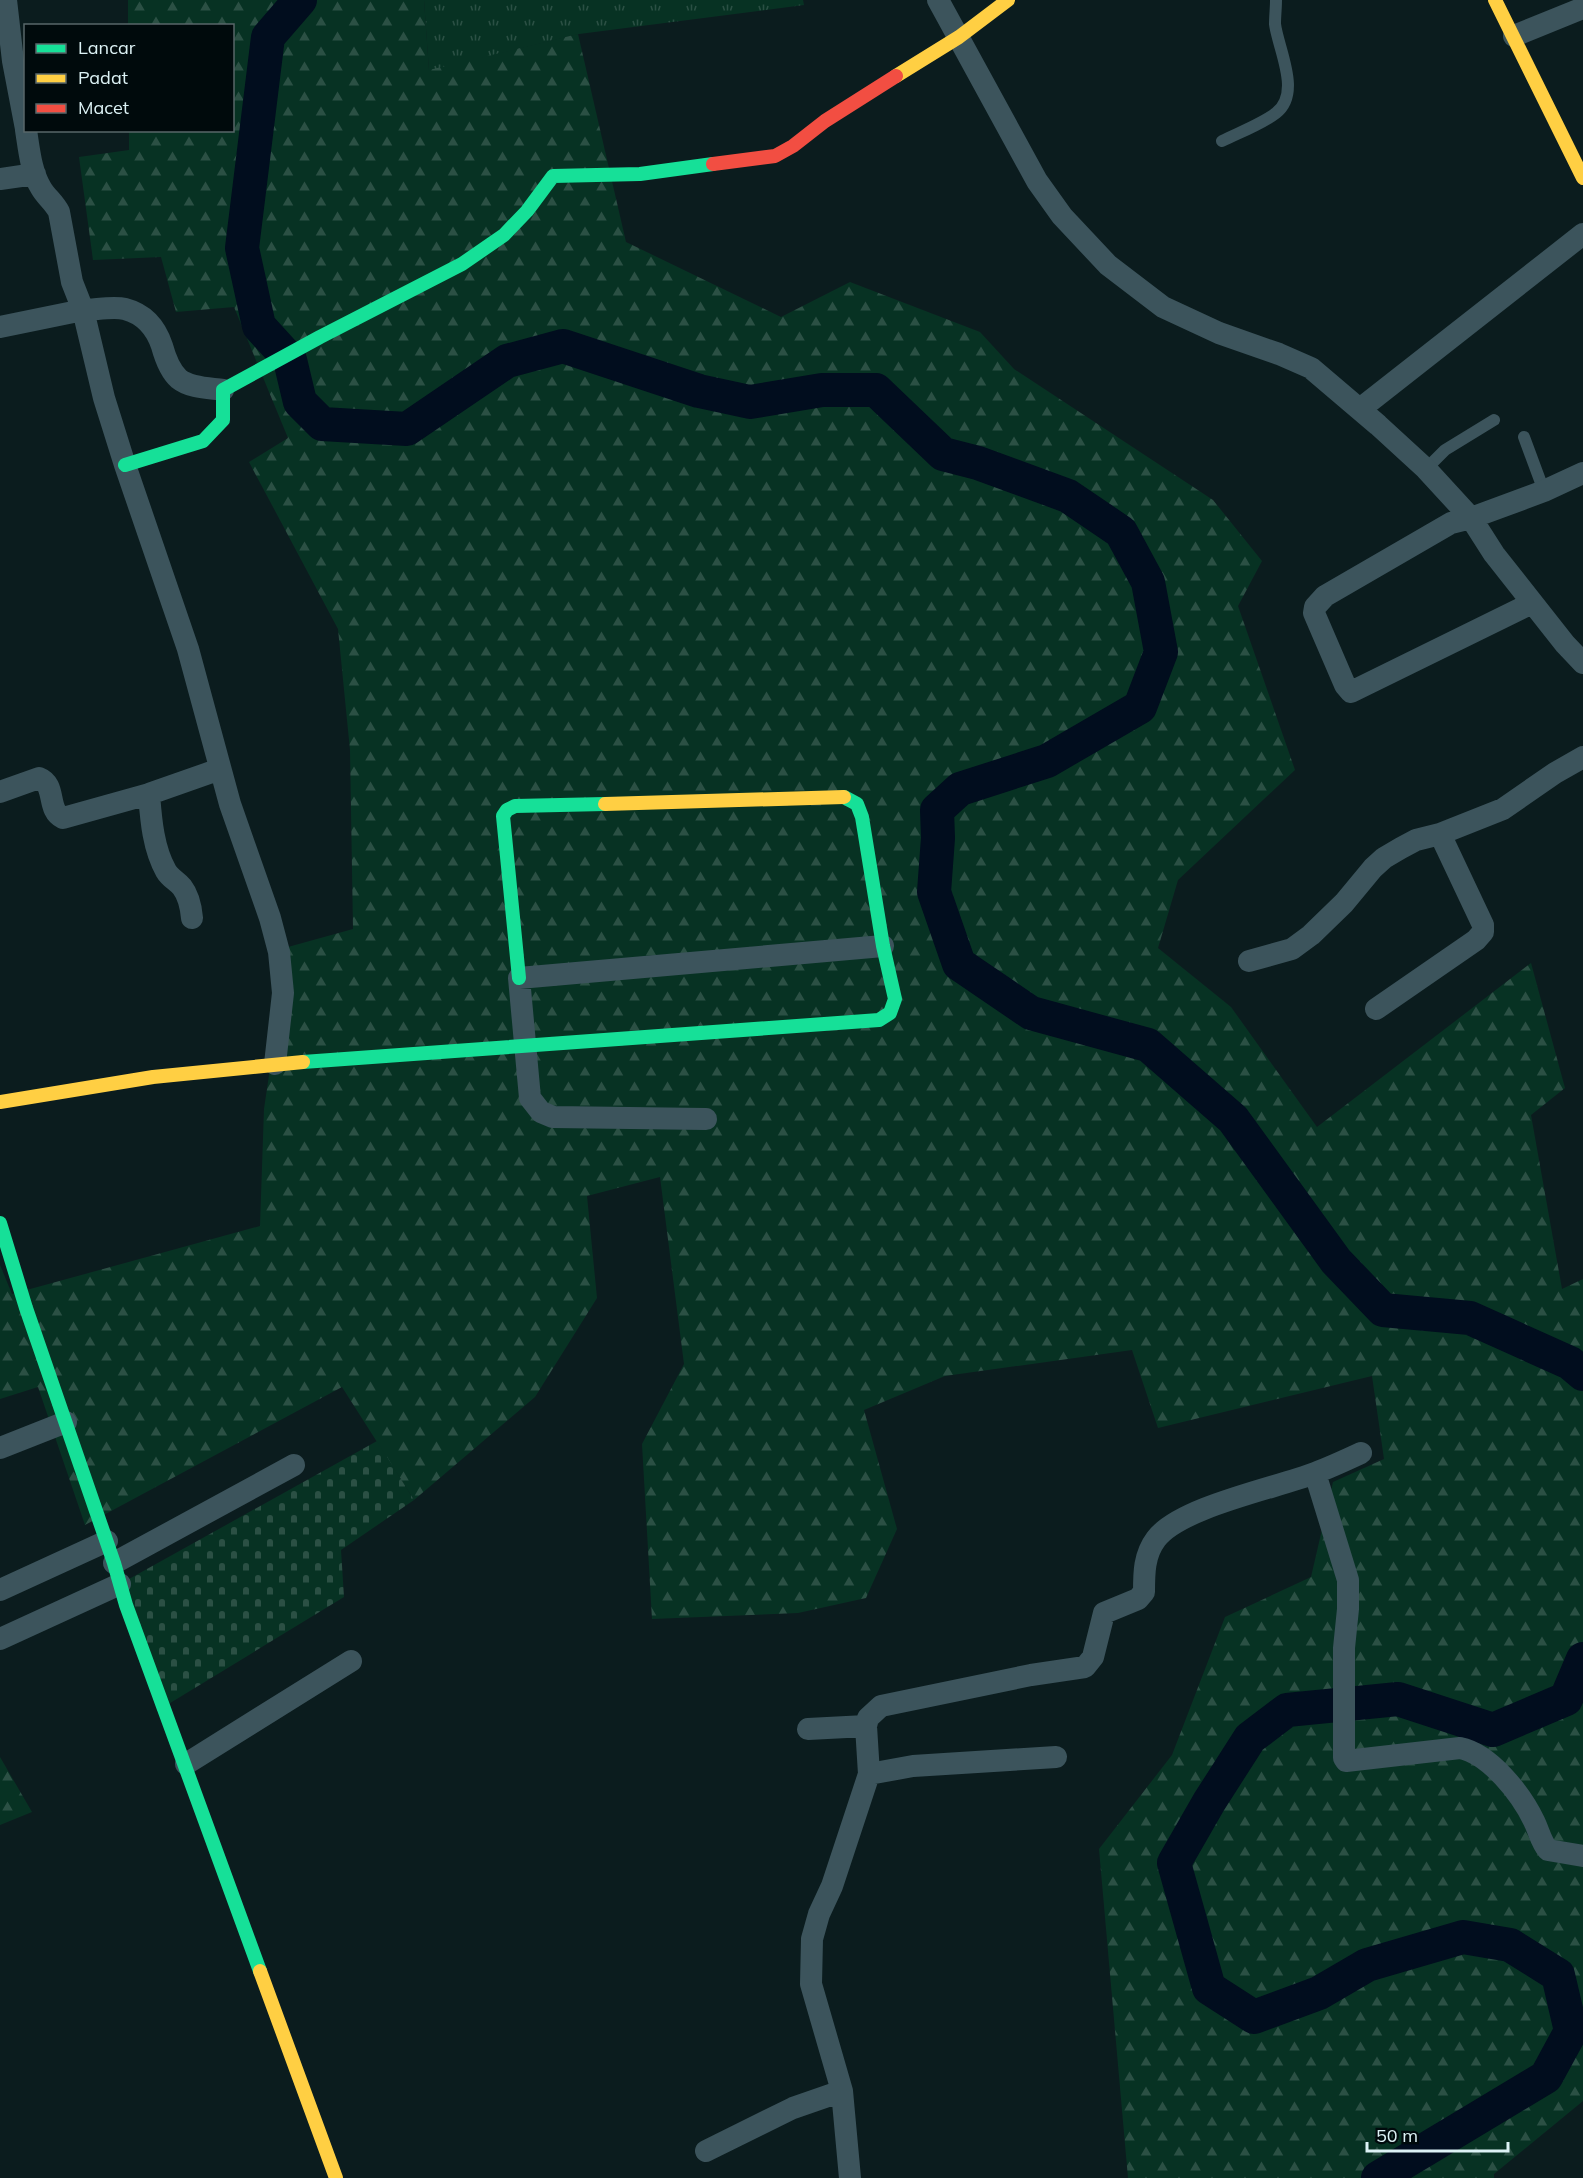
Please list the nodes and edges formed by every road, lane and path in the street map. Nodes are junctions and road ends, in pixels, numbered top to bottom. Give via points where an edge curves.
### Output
1 (6, 0) edge
2 (938, 0) edge
3 (1008, 0) edge
4 (1276, 0) edge
5 (1495, 0) edge
6 (1583, 8) edge
7 (1514, 36) junction
8 (959, 37) junction
9 (8, 81) edge
10 (24, 125) edge
11 (26, 132) edge
12 (1222, 141) dead end
13 (35, 174) junction
14 (1583, 178) edge
15 (0, 179) edge
16 (1583, 234) edge
17 (83, 310) junction
18 (0, 327) edge
19 (229, 387) junction
20 (1360, 409) junction
21 (1494, 420) dead end
22 (1524, 437) dead end
23 (125, 465) junction
24 (1426, 469) junction
25 (1583, 473) edge
26 (1544, 491) junction
27 (1471, 518) junction
28 (1532, 603) junction
29 (1583, 663) edge
30 (1583, 757) edge
31 (220, 769) junction
32 (0, 792) edge
33 (149, 794) junction
34 (1440, 834) junction
35 (192, 918) dead end
36 (883, 946) junction
37 (1249, 961) dead end
38 (519, 978) junction
39 (1376, 1009) dead end
40 (525, 1046) junction
41 (275, 1064) junction
42 (0, 1102) edge
43 (706, 1119) dead end
44 (0, 1223) edge
45 (66, 1422) junction
46 (0, 1448) edge
47 (1361, 1453) dead end
48 (294, 1465) dead end
49 (1315, 1473) junction
50 (107, 1541) junction
51 (117, 1573) junction
52 (0, 1590) edge
53 (0, 1639) edge
54 (351, 1661) dead end
55 (866, 1726) junction
56 (808, 1729) dead end
57 (1056, 1757) dead end
58 (186, 1764) junction
59 (868, 1774) junction
60 (1583, 1856) edge
61 (842, 2091) junction
62 (706, 2151) dead end
63 (336, 2178) edge
64 (850, 2178) edge

1 - 9 street
2 - 8 street
3 - 8 street
4 - 12 lane via 1275,25 1288,91 1285,103 1277,113
5 - 7 street
6 - 7 street
7 - 14 street
8 - 19 street via 775,156 639,174 553,176 504,236 441,276
8 - 20 street via 1037,181 1062,216 1108,265 1164,307 1311,368
9 - 10 street
11 - 13 street
13 - 15 street
13 - 17 street via 59,212 72,282
16 - 20 street
17 - 18 street
17 - 19 street via 124,309 148,321 158,332 164,354 180,380 194,386
17 - 23 street
19 - 23 street via 223,420 202,441
20 - 24 street
21 - 24 lane via 1445,450
22 - 26 lane
23 - 31 street via 188,649
24 - 27 street
25 - 26 street
26 - 27 street
27 - 28 street
27 - 28 street via 1451,523 1325,596 1315,607 1314,613 1345,685 1352,692
28 - 29 street
30 - 34 street via 1503,809
31 - 33 street
31 - 41 street via 279,952 283,993
32 - 33 street via 39,778 44,780 54,810 63,818
33 - 35 street via 160,860 183,888
34 - 37 street via 1416,840 1384,858 1339,908 1292,949
34 - 39 street via 1484,925 1482,932
36 - 38 street
36 - 38 street via 862,817 857,804 846,797 515,806 504,816
36 - 40 street via 895,999 890,1013 879,1020
38 - 40 street
40 - 41 street
40 - 43 street via 530,1098 541,1112 553,1116
41 - 42 street via 153,1077
44 - 45 street
45 - 46 street
45 - 50 street
47 - 49 street
48 - 51 street
49 - 55 street via 1195,1513 1161,1533 1144,1565 1144,1592 1138,1599 1104,1613 1093,1657 1084,1666 881,1706 868,1718
49 - 60 street via 1348,1580 1344,1758 1348,1762 1460,1748 1472,1751 1485,1759 1520,1796 1548,1850
50 - 51 street
50 - 52 street
51 - 53 street
51 - 58 street
54 - 58 street
55 - 56 street
55 - 59 street
57 - 59 street via 913,1766
58 - 63 street
59 - 61 street via 812,1939 811,1984
61 - 62 street via 793,2108
61 - 64 street

